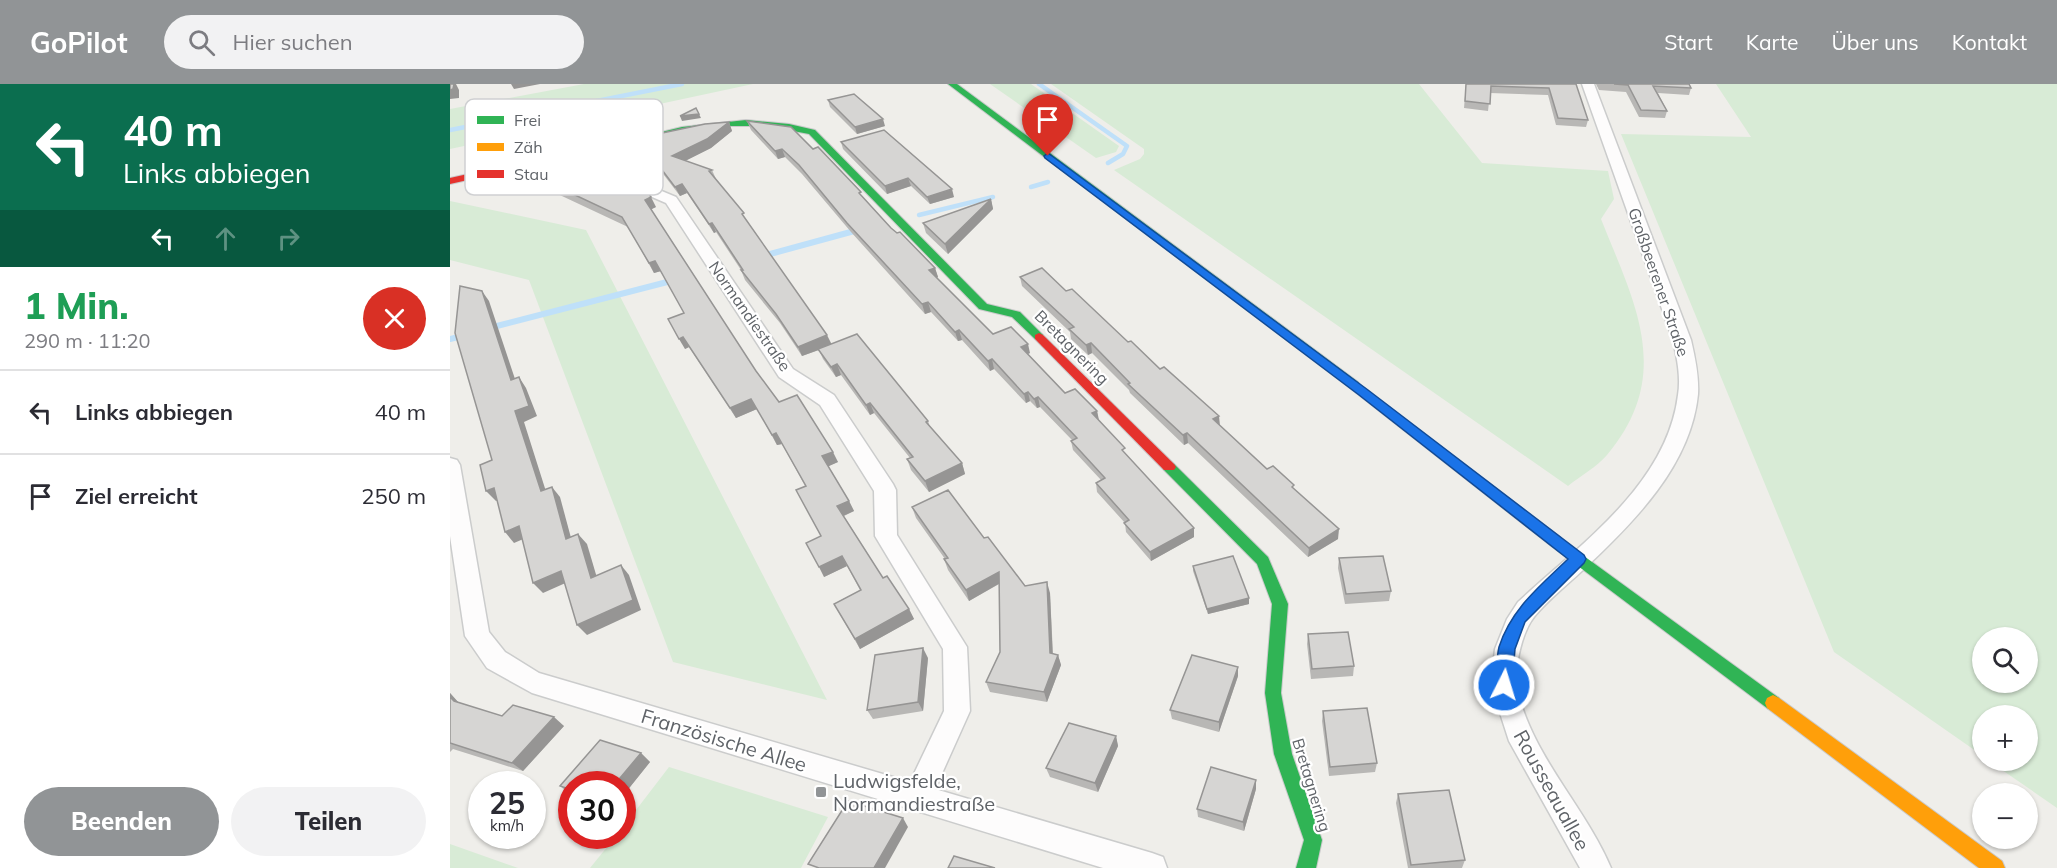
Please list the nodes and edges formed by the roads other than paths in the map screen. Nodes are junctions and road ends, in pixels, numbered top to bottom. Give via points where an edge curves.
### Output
1 (952, 84) edge
2 (1588, 84) edge
3 (663, 133) edge
4 (465, 177) edge
5 (450, 180) edge
6 (663, 195) edge
7 (450, 465) edge
8 (1578, 559) junction
9 (917, 798) junction
10 (1152, 868) edge
11 (1306, 868) edge
12 (1596, 868) edge
13 (1995, 868) edge

1 - 8 street
2 - 8 street, Großbeerener Straße via 1682,340 1688,395 1675,440 1654,481
3 - 11 street, Bretagnering via 714,122 765,120 812,132 983,307 1016,314 1263,561 1280,604 1273,693 1283,754 1313,840
4 - 5 street, Bretagnering
6 - 9 street, Normandiestraße via 671,200 786,372 827,400 885,490 886,536 955,647 957,711
7 - 9 street, Französische Allee via 477,636 496,660 532,682
8 - 12 street, Rousseauallee via 1519,619 1507,649 1504,685 1518,732
8 - 13 street
9 - 10 street, Französische Allee

